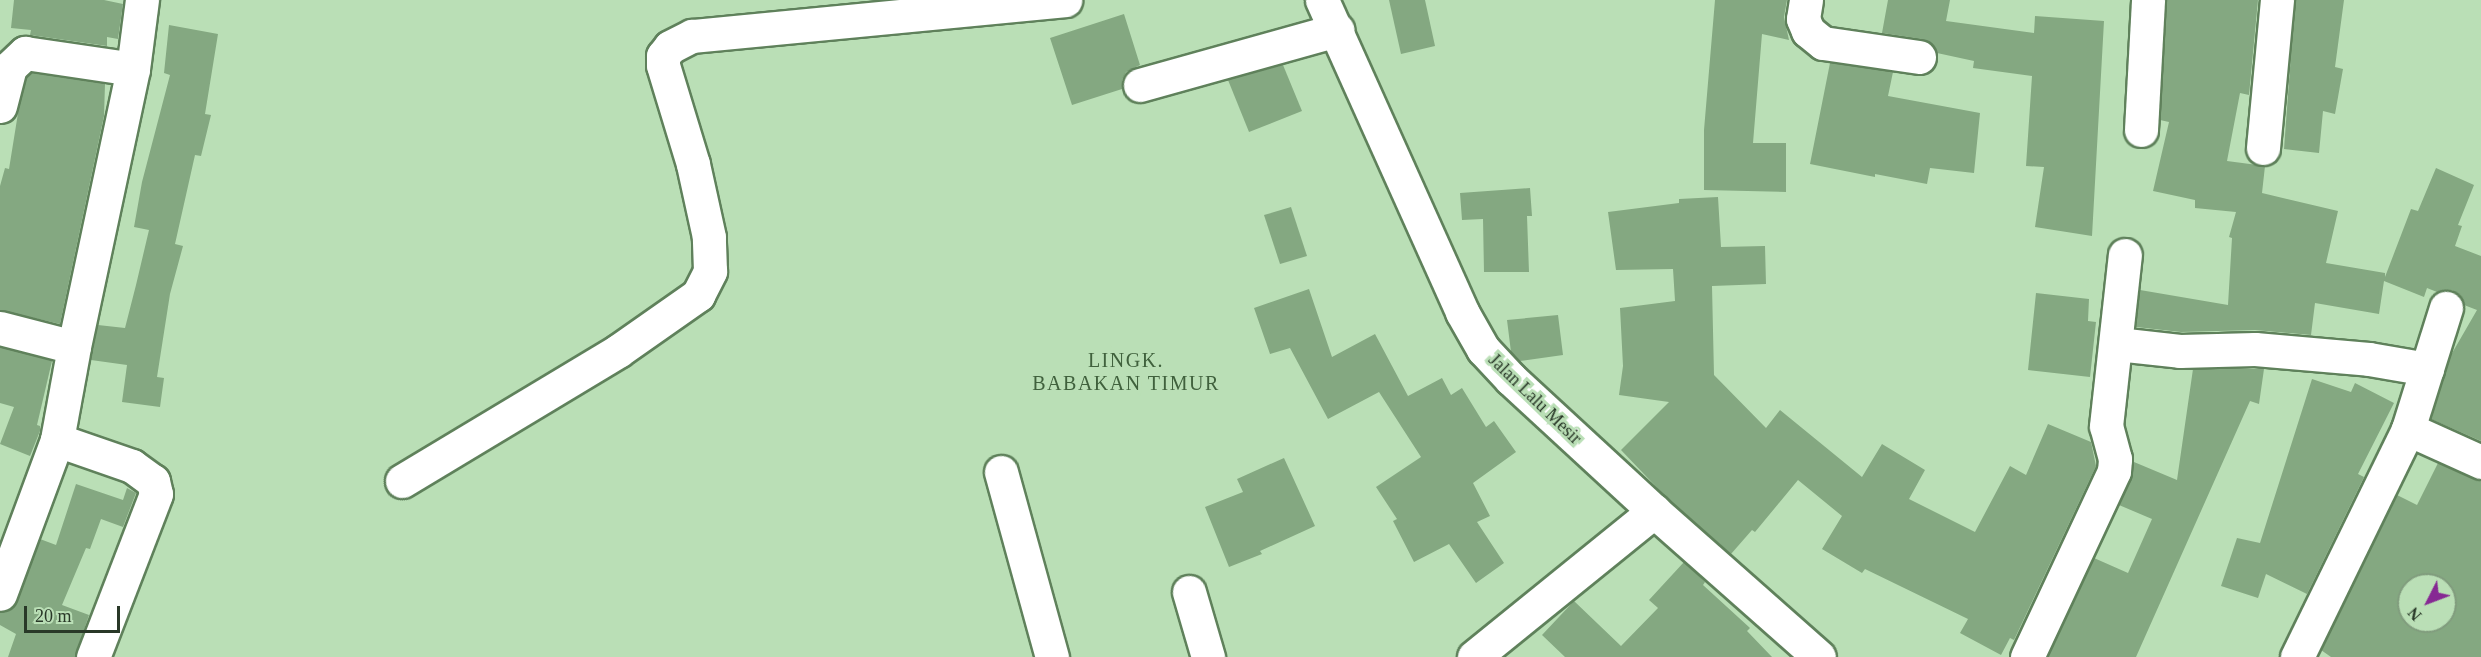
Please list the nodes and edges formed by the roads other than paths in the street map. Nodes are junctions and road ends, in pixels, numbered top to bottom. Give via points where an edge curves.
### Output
1 (142, 0) edge
2 (1065, 0) edge
3 (1322, 0) edge
4 (1806, 0) edge
5 (2148, 0) edge
6 (2277, 0) edge
7 (1337, 30) junction
8 (1919, 57) dead end
9 (133, 69) junction
10 (1140, 85) dead end
11 (0, 106) edge
12 (2141, 130) dead end
13 (2263, 148) dead end
14 (2125, 255) dead end
15 (2446, 308) dead end
16 (0, 328) edge
17 (2117, 344) junction
18 (74, 347) junction
19 (2427, 369) junction
20 (2409, 429) junction
21 (57, 440) junction
22 (2481, 462) edge
23 (1001, 472) dead end
24 (402, 481) dead end
25 (1654, 511) junction
26 (1190, 592) dead end
27 (0, 594) edge
28 (93, 657) edge
29 (1052, 657) edge
30 (1208, 657) edge
31 (1474, 657) edge
32 (1820, 657) edge
33 (2027, 657) edge
34 (2297, 657) edge

1 - 9 street
2 - 24 street via 692,36 670,47 663,56 663,65 693,164 709,237 710,271 698,295 618,351
3 - 7 street, Jalan Lalu Mesir
4 - 8 street via 1803,19 1808,32 1823,43
5 - 12 street
6 - 13 street
7 - 10 street
7 - 25 street, Jalan Lalu Mesir via 1462,312 1483,349
9 - 11 street via 25,53 10,67
9 - 18 street
14 - 17 street
15 - 19 street
16 - 18 street
17 - 19 street via 2180,351 2255,349 2369,359
17 - 33 street via 2106,426 2115,459 2114,471
18 - 21 street
19 - 20 street
20 - 22 street
20 - 34 street
21 - 27 street
21 - 28 street via 132,466 153,481 156,494
23 - 29 street
25 - 31 street
25 - 32 street, Jalan Lalu Mesir
26 - 30 street

